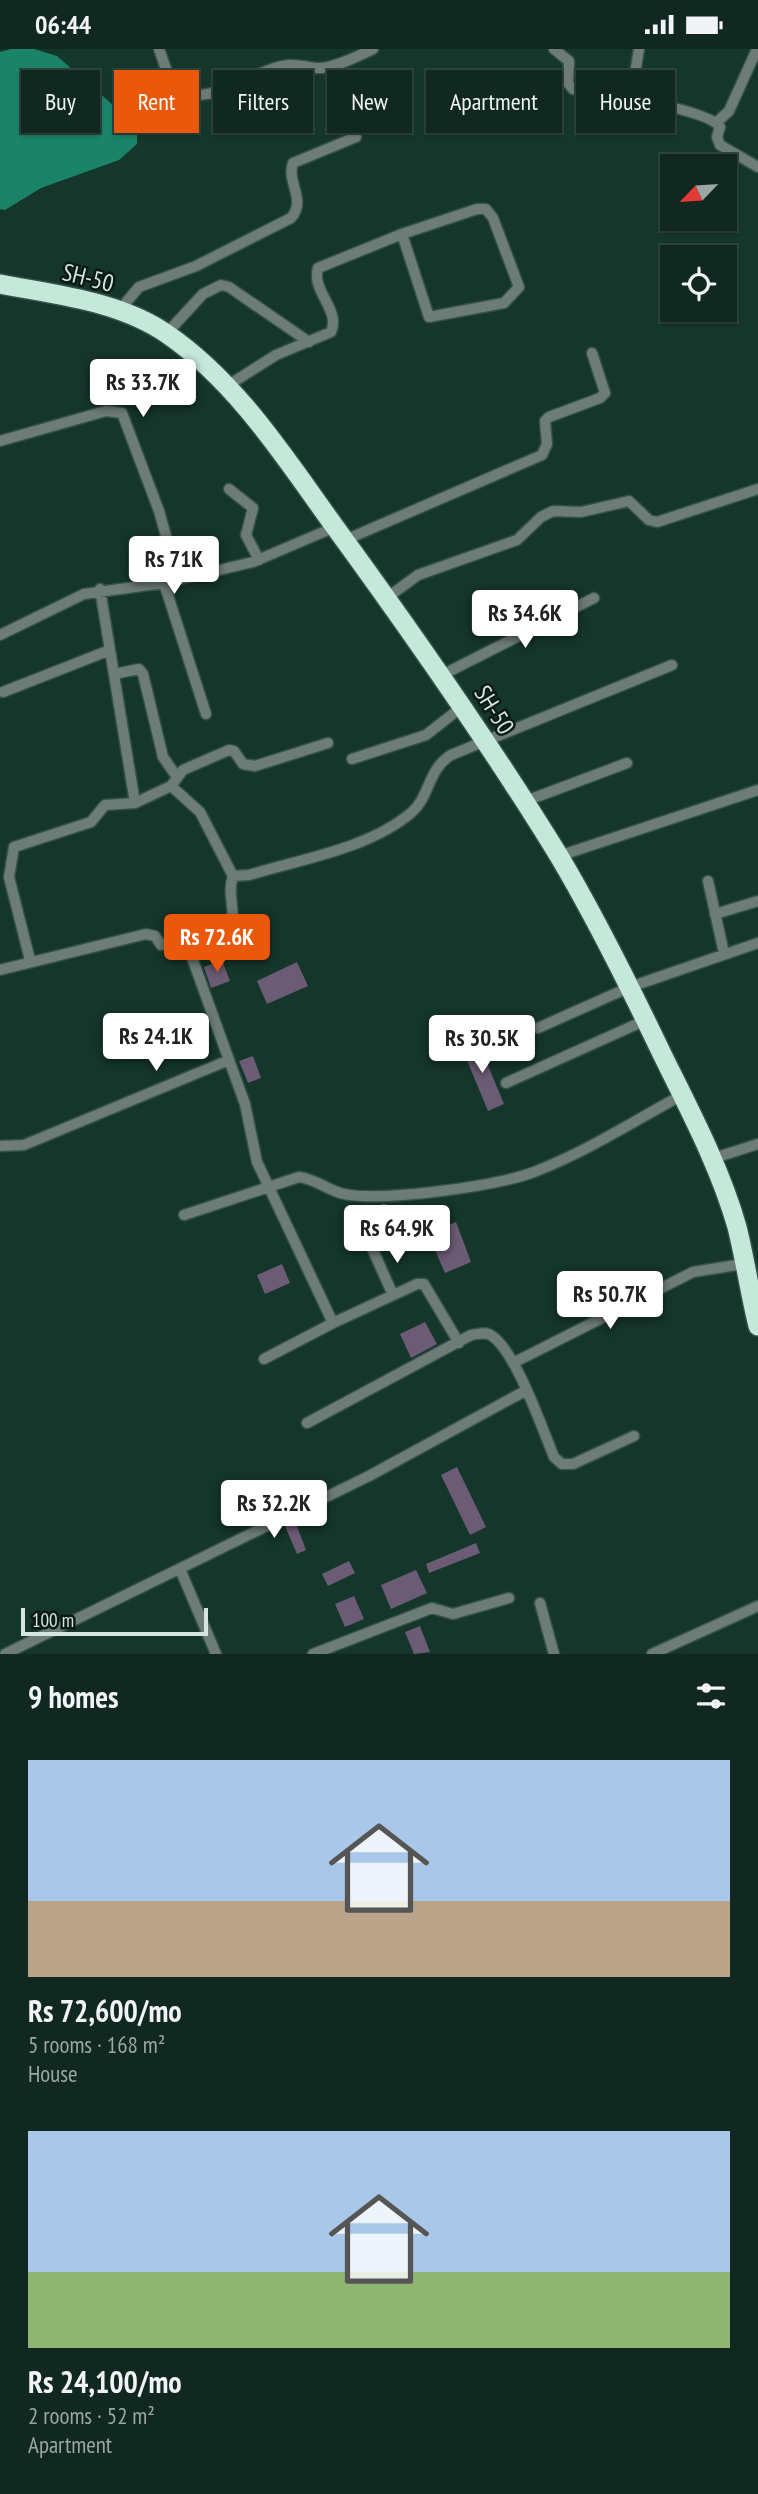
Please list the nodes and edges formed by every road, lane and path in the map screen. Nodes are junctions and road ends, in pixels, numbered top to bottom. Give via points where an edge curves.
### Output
1 (159, 49) edge
2 (373, 49) edge
3 (554, 49) edge
4 (639, 49) edge
5 (757, 49) edge
6 (636, 70) edge
7 (576, 89) edge
8 (675, 110) edge
9 (717, 122) junction
10 (356, 137) dead end
11 (758, 167) edge
12 (402, 234) junction
13 (0, 284) edge
14 (119, 311) junction
15 (166, 334) junction
16 (309, 342) junction
17 (592, 353) dead end
18 (227, 386) junction
19 (0, 440) edge
20 (229, 489) dead end
21 (758, 489) edge
22 (340, 534) junction
23 (259, 560) junction
24 (178, 579) junction
25 (164, 583) junction
26 (100, 589) junction
27 (388, 597) junction
28 (594, 598) dead end
29 (0, 635) edge
30 (110, 650) junction
31 (672, 665) dead end
32 (114, 674) junction
33 (442, 675) junction
34 (3, 692) dead end
35 (463, 706) junction
36 (206, 714) dead end
37 (483, 740) junction
38 (328, 743) dead end
39 (352, 759) dead end
40 (627, 763) dead end
41 (174, 782) junction
42 (758, 790) edge
43 (523, 801) junction
44 (135, 803) junction
45 (559, 856) junction
46 (233, 876) junction
47 (708, 881) dead end
48 (758, 901) edge
49 (715, 914) junction
50 (186, 941) junction
51 (758, 943) edge
52 (724, 953) junction
53 (30, 960) junction
54 (0, 970) edge
55 (630, 987) junction
56 (646, 1020) junction
57 (538, 1028) dead end
58 (229, 1060) junction
59 (506, 1083) dead end
60 (682, 1095) junction
61 (758, 1144) edge
62 (0, 1146) edge
63 (711, 1159) junction
64 (272, 1188) junction
65 (184, 1215) dead end
66 (372, 1248) dead end
67 (743, 1264) junction
68 (393, 1295) junction
69 (333, 1323) junction
70 (758, 1326) edge
71 (459, 1343) junction
72 (264, 1359) dead end
73 (513, 1363) junction
74 (525, 1391) junction
75 (307, 1423) dead end
76 (634, 1436) dead end
77 (180, 1569) junction
78 (509, 1598) dead end
79 (540, 1603) dead end
80 (758, 1606) edge
81 (5, 1654) edge
82 (216, 1654) edge
83 (313, 1654) edge
84 (554, 1654) edge
85 (652, 1654) edge

1 - 2 street via 172,86 191,95 210,93 290,65 322,68
3 - 7 street via 569,61 568,83
4 - 6 street
5 - 9 street via 729,111
8 - 9 street
9 - 11 street via 720,145
10 - 14 street via 293,163 299,202 291,218 196,266 139,287
12 - 12 street via 486,209 519,287 504,303 429,317
12 - 16 street via 318,268 318,285 334,326 325,336
13 - 14 highway, SH-50
14 - 15 highway, SH-50
15 - 16 street via 203,294 221,285
15 - 18 highway, SH-50
16 - 18 street via 276,355
17 - 22 street via 605,393 549,417 542,454
18 - 22 highway, SH-50 via 280,449
19 - 24 street via 106,411 122,413
20 - 23 street via 253,508 246,535
21 - 27 street via 657,522 629,501 581,512 553,511 517,540 418,575
22 - 23 street
22 - 27 highway, SH-50
23 - 24 street
24 - 25 street
25 - 26 street
25 - 36 street
26 - 29 street
26 - 30 street
27 - 33 highway, SH-50
28 - 33 street
30 - 32 street
30 - 34 street
31 - 37 street
32 - 41 street via 139,669 143,674 163,757
32 - 44 street
33 - 35 highway, SH-50
35 - 37 highway, SH-50
35 - 39 street via 426,735
37 - 43 highway, SH-50
37 - 46 street via 442,760 415,809 367,839
38 - 41 street via 249,767 229,750 188,767
40 - 43 street
41 - 44 street
41 - 46 street via 200,812
42 - 45 street
43 - 45 highway, SH-50
44 - 53 street via 105,806 91,822 15,847 9,877
45 - 55 highway, SH-50
46 - 50 street via 229,891 232,925
47 - 49 street
48 - 49 street
49 - 52 street
50 - 53 street via 161,945 155,936 146,934
50 - 58 street
51 - 52 street
52 - 55 street
53 - 54 street
55 - 56 highway, SH-50
55 - 57 street
56 - 59 street
56 - 60 highway, SH-50
58 - 62 street via 24,1145
58 - 64 street via 245,1104 257,1163
60 - 63 highway, SH-50
60 - 64 street via 578,1151 515,1178 417,1195 343,1194 299,1177
61 - 63 street
63 - 67 highway, SH-50 via 737,1228
64 - 65 street
64 - 69 street
66 - 68 street
67 - 70 highway, SH-50
67 - 73 street via 693,1272
68 - 69 street
68 - 71 street via 424,1284
69 - 72 street
71 - 73 street via 471,1335 490,1334
71 - 75 street
73 - 74 street
74 - 76 street via 554,1457 562,1464 573,1464
74 - 77 street via 369,1476
77 - 81 street
77 - 82 street
78 - 83 street via 453,1614 432,1608
79 - 84 street
80 - 85 street

